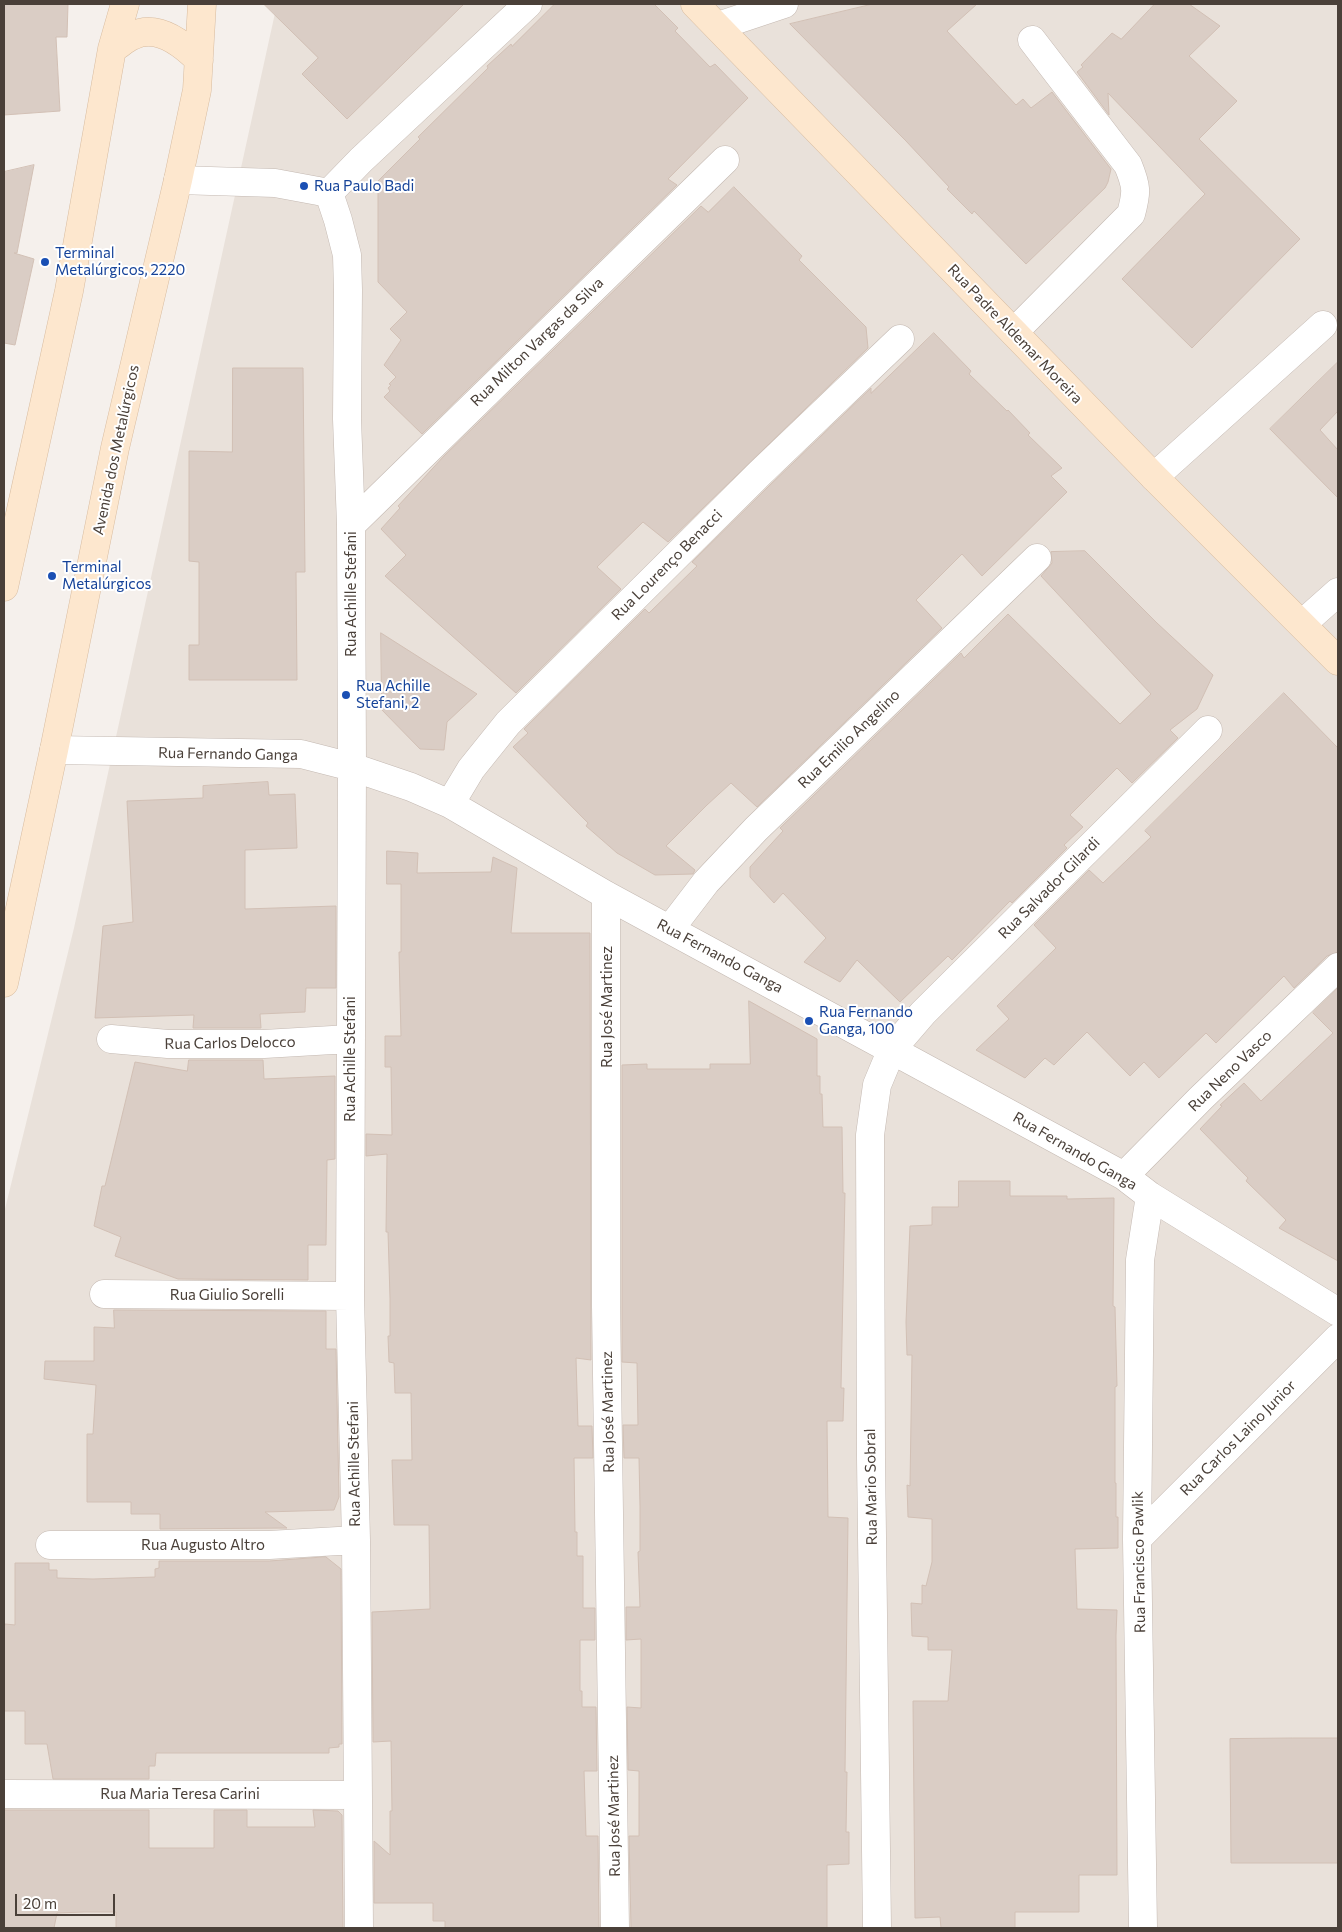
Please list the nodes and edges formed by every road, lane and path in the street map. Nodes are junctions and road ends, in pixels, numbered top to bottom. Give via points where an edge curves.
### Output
1 (125, 4) edge
2 (202, 4) edge
3 (528, 4) edge
4 (695, 4) edge
5 (784, 4) edge
6 (718, 26) junction
7 (1032, 40) dead end
8 (112, 49) junction
9 (199, 60) junction
10 (725, 160) dead end
11 (178, 180) junction
12 (329, 193) junction
13 (1324, 325) dead end
14 (1014, 332) junction
15 (900, 338) dead end
16 (1154, 477) junction
17 (351, 525) junction
18 (1037, 558) dead end
19 (4, 587) edge
20 (1338, 592) edge
21 (1302, 624) junction
22 (1338, 661) edge
23 (1208, 730) dead end
24 (54, 750) junction
25 (352, 767) junction
26 (450, 804) junction
27 (606, 895) junction
28 (670, 929) junction
29 (1338, 967) edge
30 (4, 983) edge
31 (112, 1039) dead end
32 (350, 1039) junction
33 (892, 1049) junction
34 (1124, 1176) junction
35 (1150, 1196) junction
36 (104, 1294) dead end
37 (350, 1296) junction
38 (1338, 1312) edge
39 (1338, 1338) edge
40 (1137, 1538) junction
41 (356, 1540) junction
42 (50, 1544) dead end
43 (4, 1794) edge
44 (357, 1796) junction
45 (359, 1928) edge
46 (615, 1928) edge
47 (877, 1928) edge
48 (1143, 1928) edge

1 - 8 street
2 - 9 street, Avenida dos Metalúrgicos
3 - 12 street
4 - 6 street, Rua Padre Aldemar Moreira
5 - 6 street
6 - 14 street, Rua Padre Aldemar Moreira
7 - 14 street via 1128,165 1136,184 1136,198 1131,214
8 - 9 street via 145,31 160,33 184,44
8 - 19 street via 69,291
9 - 11 street, Avenida dos Metalúrgicos via 197,90
10 - 17 street, Rua Milton Vargas da Silva
11 - 12 street via 275,184
11 - 24 street, Avenida dos Metalúrgicos via 115,448
12 - 17 street, Rua Achille Stefani via 347,255
13 - 16 street
14 - 16 street, Rua Padre Aldemar Moreira
15 - 26 street, Rua Lourenço Benacci via 508,723 471,769
16 - 21 street, Rua Padre Aldemar Moreira
17 - 25 street, Rua Achille Stefani
18 - 28 street, Rua Emilio Angelino via 756,829 706,882
20 - 21 street
21 - 22 street, Rua Padre Aldemar Moreira
23 - 33 street, Rua Salvador Gilardi via 923,1013
24 - 25 street, Rua Fernando Ganga via 301,754
24 - 30 street, Avenida dos Metalúrgicos
25 - 26 street, Rua Fernando Ganga
25 - 32 street, Rua Achille Stefani
26 - 27 street, Rua Fernando Ganga
27 - 28 street, Rua Fernando Ganga
27 - 46 street, Rua José Martinez via 606,1306
28 - 33 street, Rua Fernando Ganga
29 - 34 street, Rua Neno Vasco
31 - 32 street, Rua Carlos Delocco via 168,1044 264,1044
32 - 37 street, Rua Achille Stefani
33 - 34 street, Rua Fernando Ganga
33 - 47 street, Rua Mario Sobral via 877,1085 870,1135
34 - 35 street, Rua Fernando Ganga
35 - 38 street, Rua Fernando Ganga
35 - 40 street, Rua Francisco Pawlik via 1140,1260
36 - 37 street, Rua Giulio Sorelli
37 - 41 street, Rua Achille Stefani
39 - 40 street, Rua Carlos Laino Junior
40 - 48 street, Rua Francisco Pawlik
41 - 42 street, Rua Augusto Altro via 269,1545
41 - 44 street, Rua Achille Stefani
43 - 44 street, Rua Maria Teresa Carini
44 - 45 street, Rua Achille Stefani

